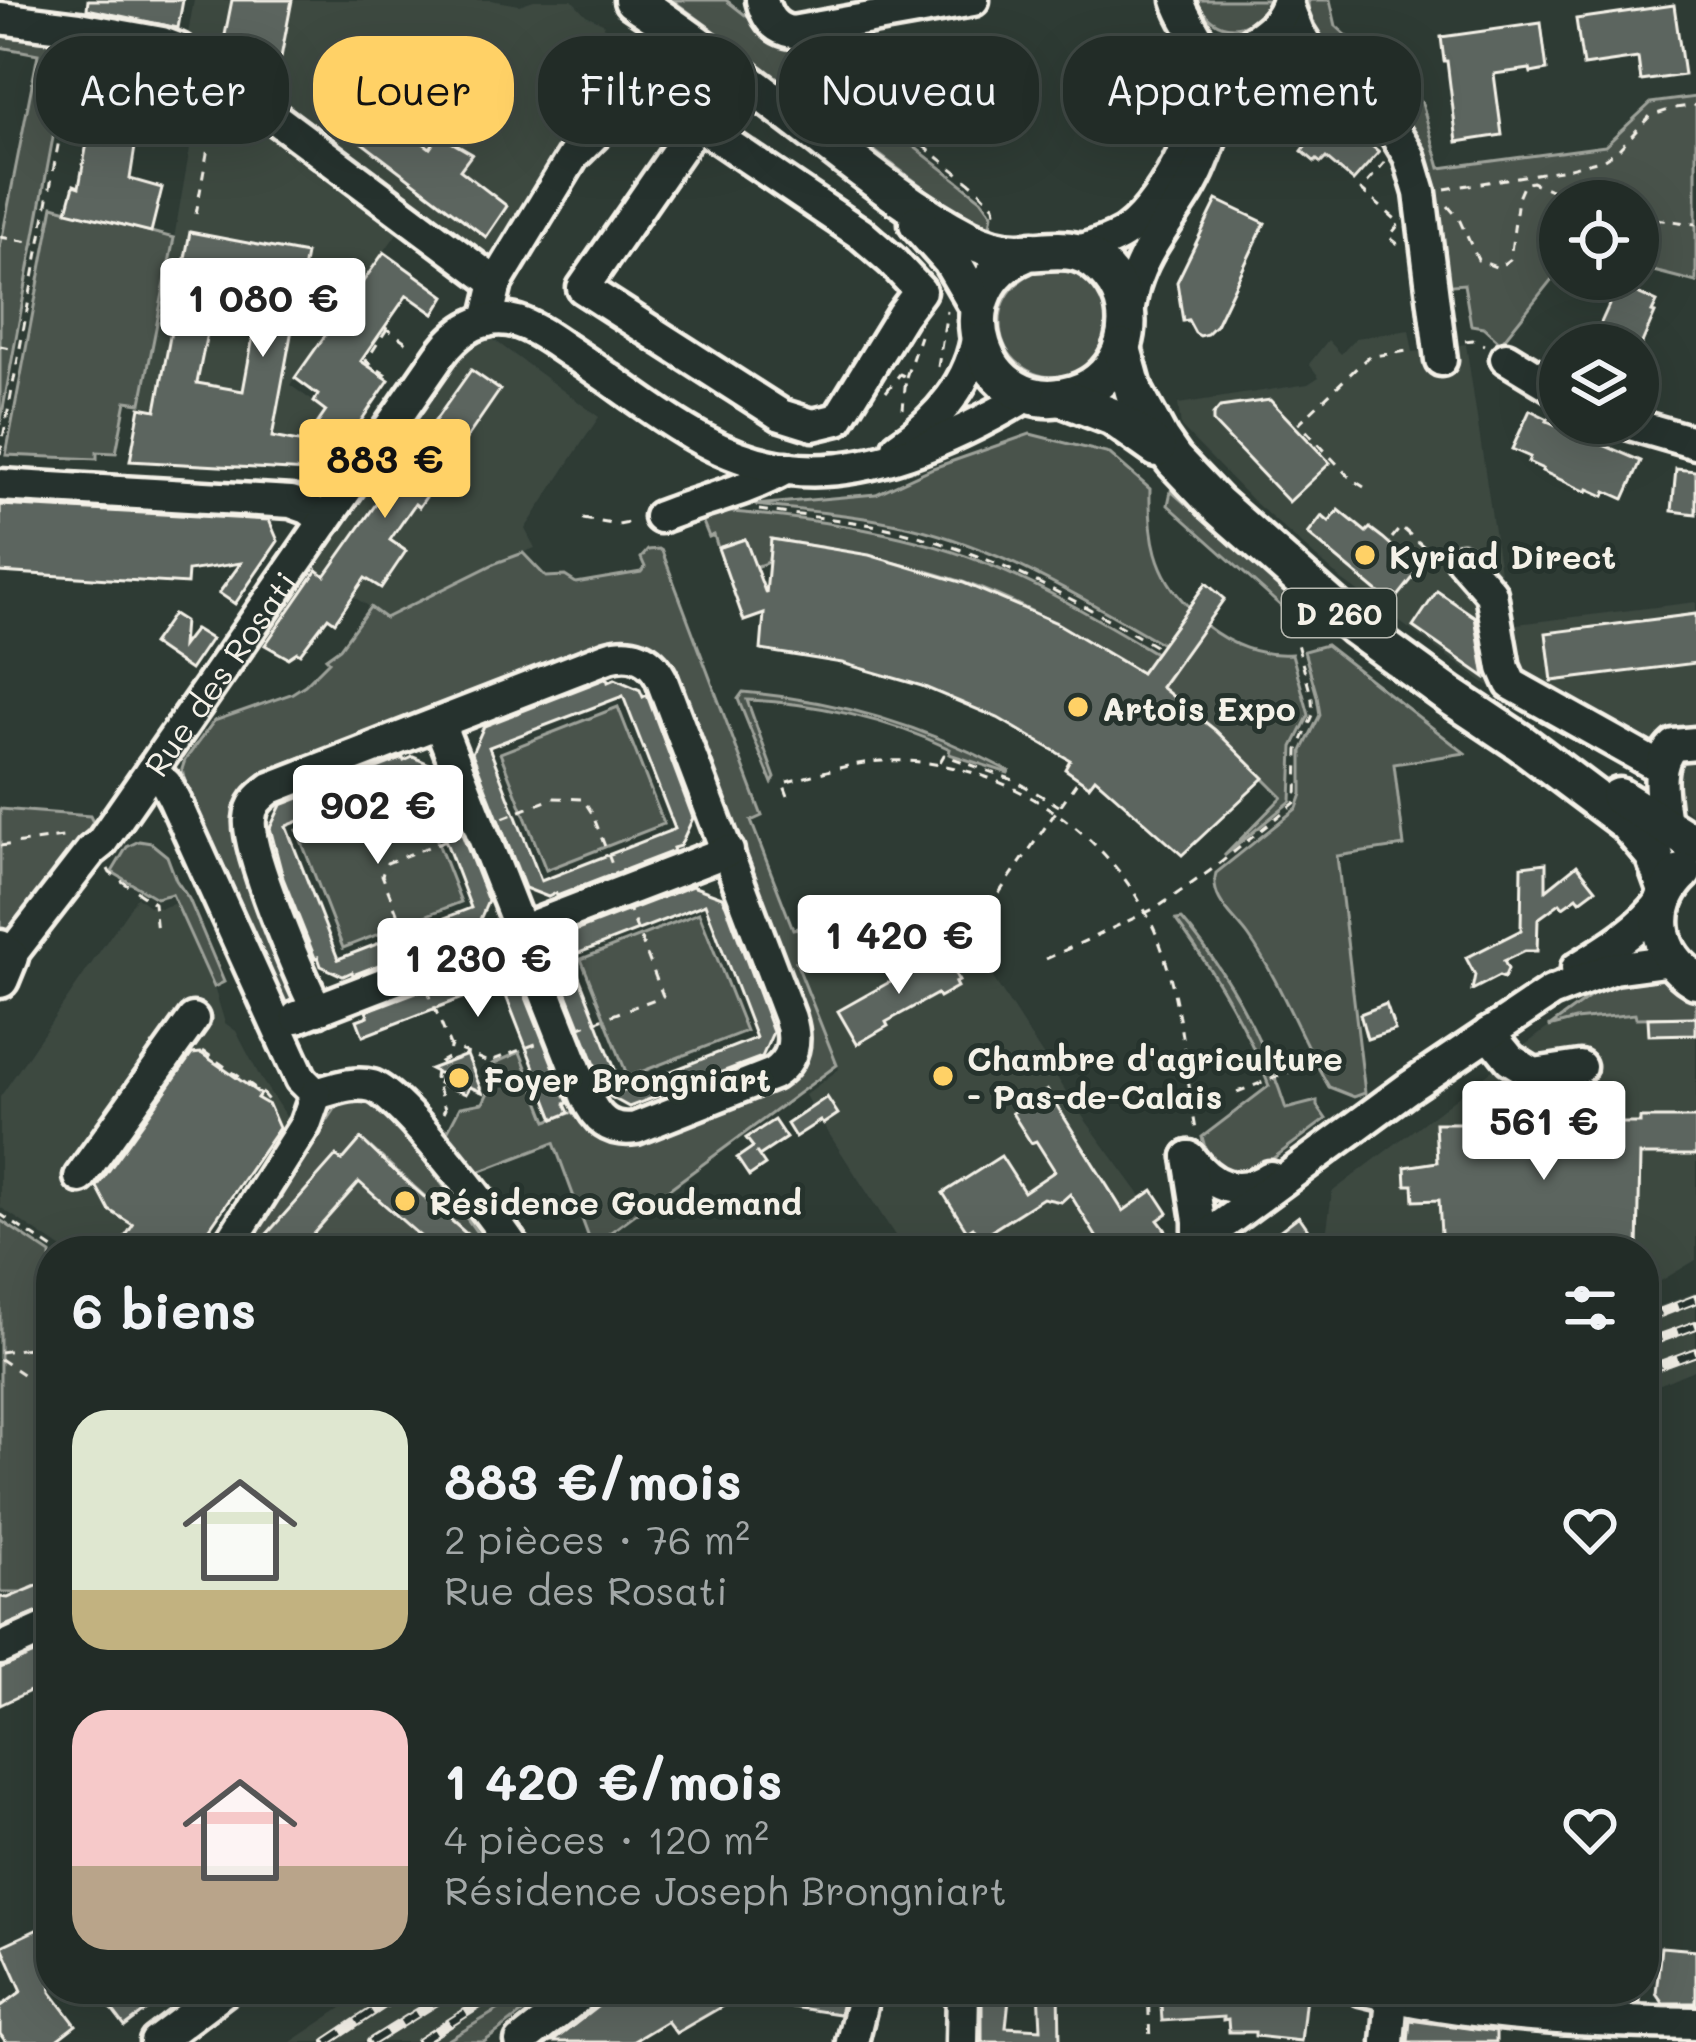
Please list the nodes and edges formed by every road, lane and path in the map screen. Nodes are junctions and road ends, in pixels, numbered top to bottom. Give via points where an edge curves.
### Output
1 (633, 0) edge
2 (762, 0) edge
3 (973, 0) edge
4 (1288, 2) edge
5 (1182, 9) edge
6 (0, 18) edge
7 (79, 28) junction
8 (799, 30) junction
9 (1212, 36) edge
10 (1260, 36) edge
11 (1300, 36) edge
12 (1696, 105) edge
13 (209, 144) edge
14 (585, 144) edge
15 (683, 144) edge
16 (728, 144) edge
17 (1209, 144) edge
18 (1402, 144) edge
19 (1381, 166) dead end
20 (1525, 176) junction
21 (1529, 183) junction
22 (1539, 186) edge
23 (888, 189) junction
24 (1426, 193) junction
25 (196, 214) dead end
26 (1659, 220) edge
27 (1696, 224) edge
28 (0, 237) edge
29 (38, 243) junction
30 (1399, 244) dead end
31 (985, 246) junction
32 (1032, 251) junction
33 (1076, 252) junction
34 (496, 283) junction
35 (968, 318) junction
36 (487, 320) junction
37 (1125, 335) junction
38 (1438, 340) junction
39 (1473, 340) dead end
40 (0, 346) edge
41 (412, 346) dead end
42 (19, 350) junction
43 (1506, 358) dead end
44 (938, 369) dead end
45 (390, 378) dead end
46 (1539, 378) edge
47 (1045, 396) junction
48 (850, 400) junction
49 (905, 419) dead end
50 (1659, 432) edge
51 (1696, 443) edge
52 (723, 452) junction
53 (0, 454) edge
54 (1174, 460) junction
55 (872, 461) junction
56 (787, 468) junction
57 (0, 485) edge
58 (1364, 487) dead end
59 (723, 495) junction
60 (660, 517) joint
61 (583, 519) dead end
62 (325, 521) junction
63 (1407, 521) dead end
64 (1401, 527) junction
65 (1392, 538) dead end
66 (1450, 559) joint
67 (1296, 640) dead end
68 (1159, 648) dead end
69 (439, 723) junction
70 (1521, 743) junction
71 (1696, 743) edge
72 (938, 766) junction
73 (1661, 768) junction
74 (151, 771) junction
75 (1079, 779) dead end
76 (788, 796) dead end
77 (1061, 807) junction
78 (1057, 814) junction
79 (1665, 824) junction
80 (77, 835) dead end
81 (1696, 845) edge
82 (0, 846) edge
83 (728, 851) junction
84 (105, 863) dead end
85 (1696, 863) edge
86 (1665, 895) junction
87 (1145, 913) junction
88 (978, 922) dead end
89 (521, 931) junction
90 (158, 933) dead end
91 (1046, 959) dead end
92 (3, 962) edge
93 (1684, 970) edge
94 (1550, 992) junction
95 (316, 1010) junction
96 (187, 1026) joint
97 (275, 1026) junction
98 (443, 1027) dead end
99 (1489, 1034) junction
100 (1305, 1066) dead end
101 (1580, 1067) dead end
102 (1429, 1076) junction
103 (1237, 1092) dead end
104 (316, 1094) junction
105 (272, 1105) dead end
106 (426, 1137) junction
107 (1194, 1152) junction
108 (80, 1178) dead end
109 (0, 1214) edge
110 (234, 1236) edge
111 (504, 1236) edge
112 (1201, 1236) edge
113 (1222, 1236) edge
114 (36, 1238) edge
115 (36, 1348) edge
116 (0, 1355) edge
117 (36, 1382) edge
118 (36, 1632) edge
119 (0, 1648) edge
120 (206, 2004) edge
121 (569, 2004) edge
122 (861, 2004) edge
123 (963, 2004) edge
124 (1149, 2004) edge
125 (1378, 2004) edge
126 (1449, 2004) edge
127 (1696, 2023) edge
128 (156, 2042) edge
129 (521, 2042) edge
130 (852, 2042) edge
131 (962, 2042) edge
132 (1150, 2042) edge
133 (1388, 2042) edge

1 - 23 main road
2 - 8 street via 772,22
3 - 8 street
4 - 10 street
4 - 11 street
5 - 9 street
5 - 33 street via 1205,58 1206,89 1174,170 1134,226
6 - 7 street
7 - 29 path
7 - 34 street via 178,49
8 - 31 path via 817,63 994,206 998,224
12 - 20 path via 1650,116 1604,159
13 - 25 path
14 - 34 street
15 - 48 street via 583,288 781,415 830,422
16 - 48 street via 861,234 920,291
17 - 37 street via 1142,264
18 - 24 street
19 - 30 path via 1361,190 1400,224 1389,237
20 - 21 path
20 - 24 path
21 - 22 path
21 - 24 path via 1518,198 1510,259 1498,268 1478,260 1459,219
23 - 31 main road
23 - 35 main road via 951,260
24 - 38 street
26 - 27 path
28 - 29 path
29 - 42 path
31 - 32 main road
32 - 33 main road
32 - 35 main road via 1000,270
33 - 37 main road via 1111,276 1123,297
34 - 36 street
35 - 44 path
35 - 47 main road via 997,373
35 - 55 street via 973,359 950,399
36 - 52 street via 530,327
36 - 62 street, Rue des Rosati via 453,337
37 - 47 main road via 1101,380
37 - 54 main road, D 260 via 1134,392
38 - 39 path
38 - 58 path via 1369,357 1299,423
40 - 42 path
41 - 45 path via 386,328 366,361
42 - 53 path
43 - 46 street
47 - 54 main road, D 260 via 1113,417
47 - 55 street
48 - 49 path via 871,413 900,374
50 - 51 street
52 - 56 street
52 - 59 street
54 - 70 main road, D 260 via 1354,626
55 - 56 street
56 - 59 street
57 - 62 street via 291,502
59 - 60 street
59 - 68 path via 754,509 883,527 951,546 1030,578
60 - 61 path via 618,525
62 - 74 street, Rue des Rosati
63 - 64 path
64 - 65 path
64 - 66 path
66 - 73 street via 1491,593 1511,684
67 - 87 path via 1313,715 1298,749 1297,801
69 - 83 street via 608,657 637,656 661,678
69 - 89 street
69 - 95 street via 271,788 252,807 251,842
70 - 79 main road, D 260
70 - 86 main road, D 260 via 1635,831 1654,855
71 - 73 street via 1667,749
72 - 76 path via 863,763 784,783
72 - 77 path via 944,755
72 - 78 path via 1000,782
73 - 79 street
74 - 92 street, Rue des Rosati
74 - 97 street via 174,799
75 - 77 path
77 - 78 path
78 - 87 path via 1099,848
78 - 88 path
79 - 81 main road, D 260
80 - 82 path
83 - 89 street
83 - 89 street via 790,1018 790,1056 773,1074 636,1128 610,1126 590,1105
84 - 90 path via 154,903
85 - 86 main road
86 - 93 main road via 1663,941
86 - 94 street via 1647,919
87 - 91 path
87 - 107 path via 1178,1019
89 - 95 street
93 - 94 street via 1603,970
94 - 99 street
95 - 97 street
96 - 105 path
96 - 108 street
97 - 104 street
98 - 106 path via 448,1057 436,1064 435,1078 445,1109
99 - 101 street via 1534,1074
99 - 102 street
100 - 103 path
102 - 107 street via 1392,1087 1254,1187 1217,1183 1199,1170
102 - 113 street via 1371,1137
104 - 106 street via 372,1086
104 - 110 street via 305,1125
106 - 111 street
107 - 112 street
109 - 114 path
115 - 116 path
116 - 117 path
118 - 119 street
120 - 128 street
121 - 129 street
122 - 130 street
123 - 131 street
124 - 132 path
125 - 133 street
126 - 127 street

